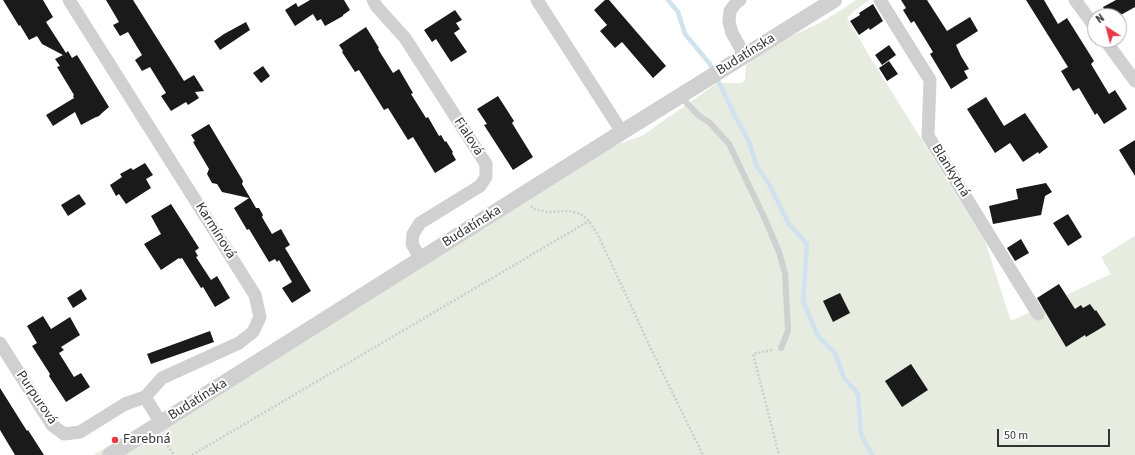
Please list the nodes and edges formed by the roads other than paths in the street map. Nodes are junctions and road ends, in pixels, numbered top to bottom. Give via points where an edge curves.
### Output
1 (69, 0) edge
2 (373, 0) edge
3 (537, 0) edge
4 (740, 0) edge
5 (834, 0) edge
6 (880, 0) edge
7 (1075, 0) edge
8 (1087, 16) edge
9 (1111, 48) edge
10 (745, 56) junction
11 (1135, 81) edge
12 (680, 96) junction
13 (622, 132) junction
14 (421, 260) junction
15 (1038, 314) dead end
16 (0, 343) edge
17 (781, 348) road end
18 (145, 397) junction
19 (158, 425) junction
20 (110, 455) edge

1 - 18 street, Karmínová via 255,295 260,317 253,332 238,344 162,378
2 - 14 street, Fialová via 405,38 486,164 486,177 480,186 420,223 413,234 412,244
3 - 13 street
4 - 10 street via 730,11 729,22
5 - 10 street, Budatínska
6 - 15 street, Blankytná via 930,80 928,136
7 - 8 street
9 - 11 street
10 - 12 street, Budatínska
12 - 13 street, Budatínska
12 - 17 lane via 729,144 779,252 786,273 788,330
13 - 14 street, Budatínska
14 - 19 street, Budatínska
16 - 18 street, Purpurová via 52,425 64,434 80,432 125,404
18 - 19 street
19 - 20 street, Budatínska

